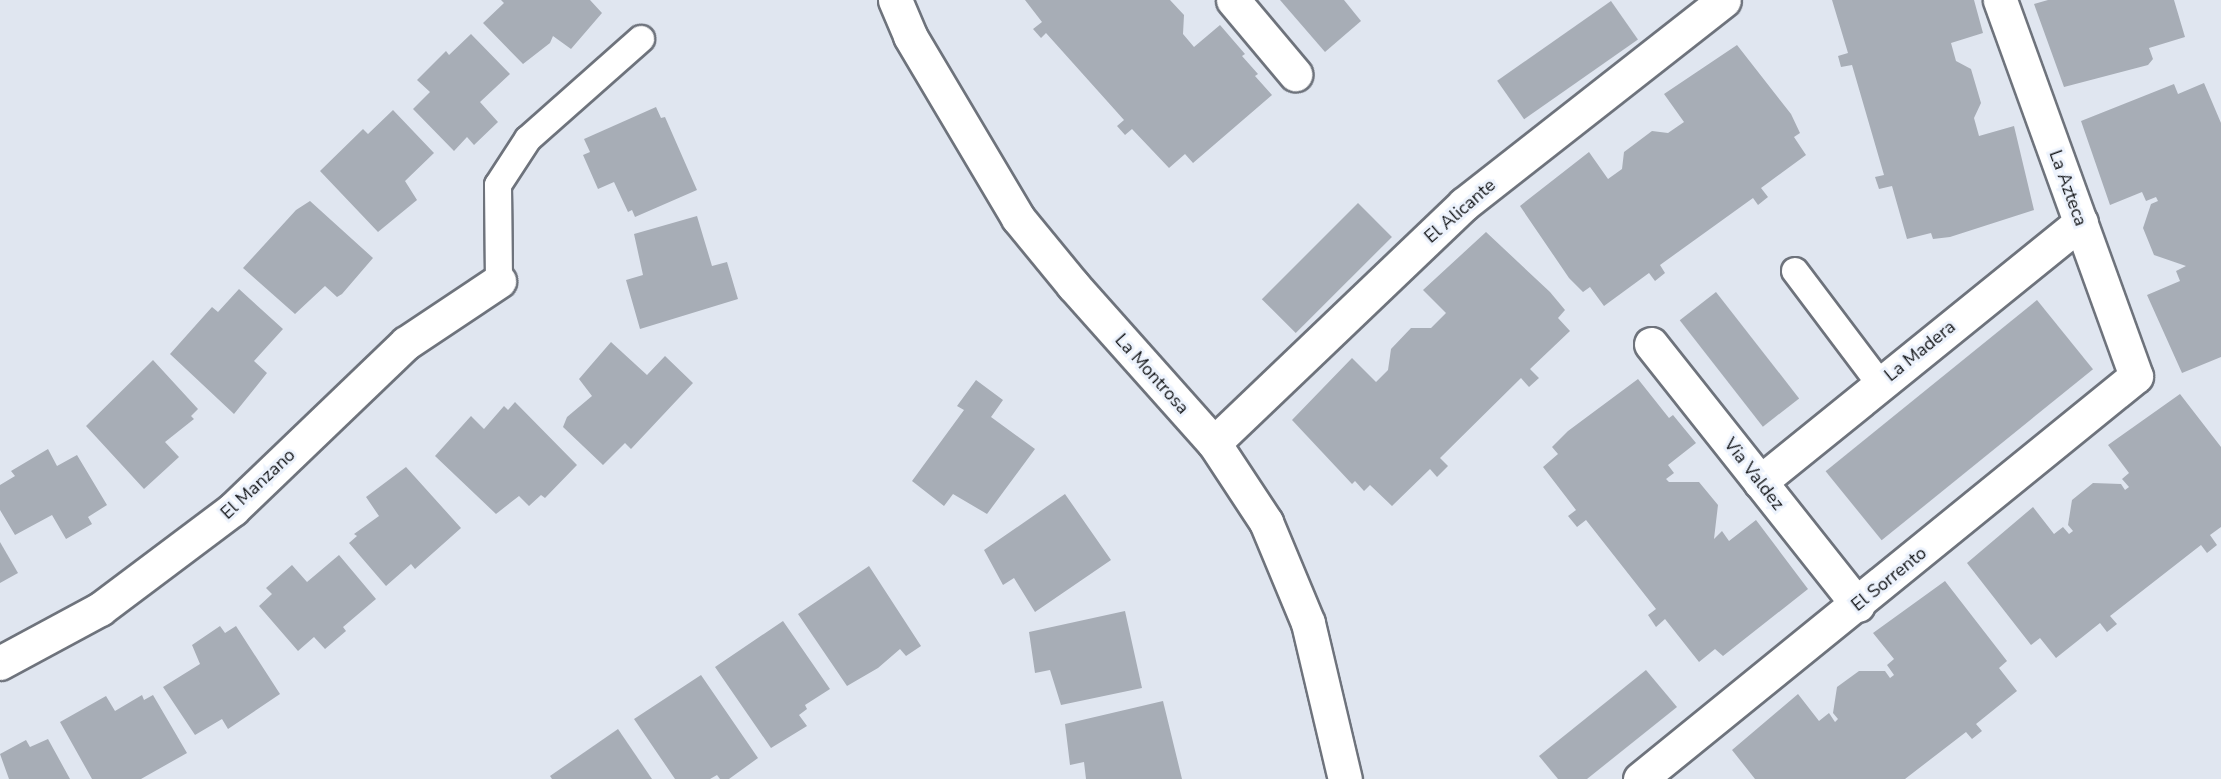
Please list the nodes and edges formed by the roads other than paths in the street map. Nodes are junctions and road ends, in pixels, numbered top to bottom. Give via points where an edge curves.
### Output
1 (895, 0) edge
2 (1233, 0) edge
3 (1724, 0) edge
4 (2000, 0) edge
5 (641, 39) dead end
6 (1295, 74) dead end
7 (2080, 222) junction
8 (1795, 271) dead end
9 (499, 281) joint
10 (1651, 344) dead end
11 (2136, 376) joint
12 (1880, 384) junction
13 (1214, 443) junction
14 (1760, 482) junction
15 (1858, 605) junction
16 (0, 663) edge
17 (1345, 779) edge
18 (1640, 779) edge

1 - 13 street, La Montrosa via 910,36 1018,218
2 - 6 street
3 - 13 street, El Alicante via 1464,204
4 - 7 street, La Azteca
5 - 9 lane via 528,139 498,185
7 - 11 street, La Azteca
7 - 12 street, La Madera
8 - 12 lane
9 - 16 street, El Manzano via 406,343 233,509 100,609
10 - 14 street, Via Valdez
11 - 15 street, El Sorrento
12 - 14 street, La Madera
13 - 17 street, La Montrosa via 1266,522 1308,623
14 - 15 street, Via Valdez
15 - 18 street, El Sorrento

